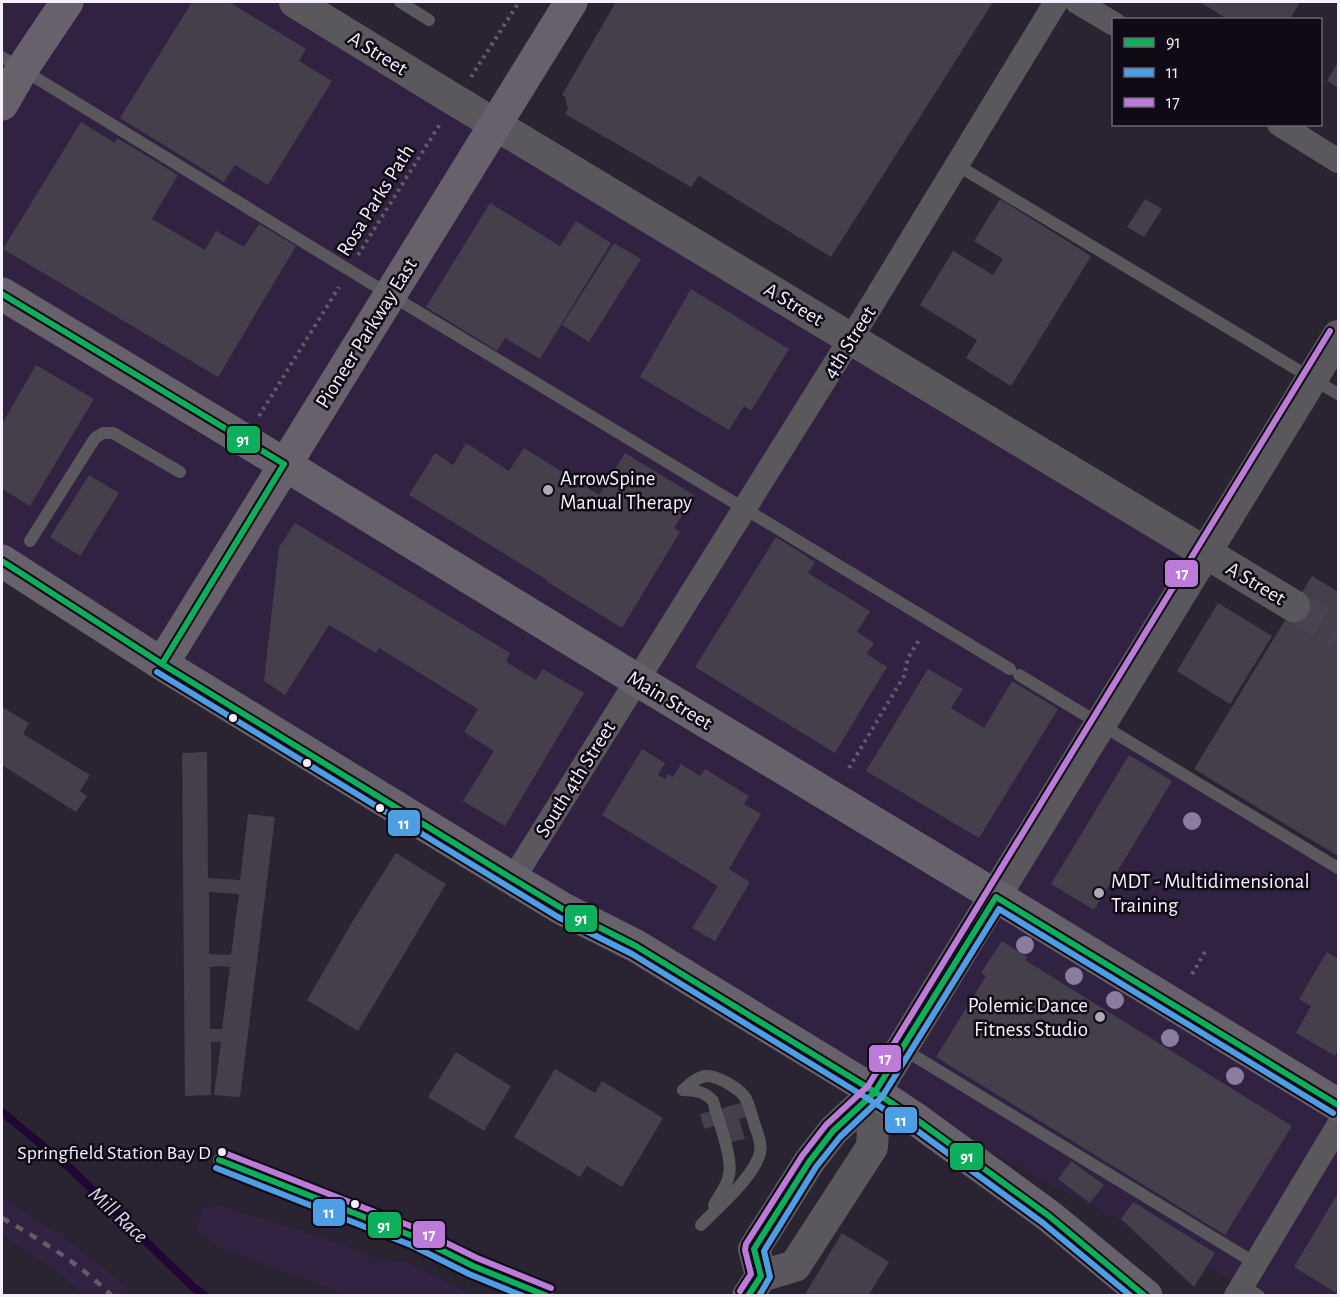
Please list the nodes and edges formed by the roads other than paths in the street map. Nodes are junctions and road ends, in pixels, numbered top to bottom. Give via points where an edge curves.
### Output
1 (67, 2) edge
2 (295, 2) edge
3 (400, 2) edge
4 (570, 2) edge
5 (1056, 2) edge
6 (1077, 2) edge
7 (429, 20) dead end
8 (1112, 23) edge
9 (12, 63) edge
10 (2, 104) edge
11 (495, 123) junction
12 (1282, 126) edge
13 (1338, 161) edge
14 (957, 165) junction
15 (2, 294) edge
16 (389, 294) junction
17 (1338, 336) edge
18 (851, 339) junction
19 (1325, 386) edge
20 (285, 464) junction
21 (180, 472) dead end
22 (745, 510) junction
23 (30, 542) dead end
24 (1205, 553) junction
25 (2, 561) edge
26 (1294, 606) tunnel mouth
27 (162, 664) junction
28 (637, 680) junction
29 (1101, 724) junction
30 (1338, 868) edge
31 (513, 879) junction
32 (996, 897) junction
33 (902, 1049) junction
34 (683, 1090) joint
35 (875, 1092) junction
36 (1338, 1105) edge
37 (1338, 1126) edge
38 (219, 1160) dead end
39 (1256, 1263) junction
40 (754, 1286) edge
41 (1246, 1292) edge
42 (548, 1296) edge
43 (1146, 1296) edge

1 - 9 main road
2 - 11 street, A Street
3 - 7 lane
4 - 11 main road, Pioneer Parkway East
5 - 14 street, 4th Street
6 - 8 street
9 - 10 main road
9 - 16 lane
11 - 16 main road, Pioneer Parkway East
11 - 18 street, A Street
12 - 13 street
14 - 18 street, 4th Street
14 - 19 lane
15 - 20 main road, Main Street
16 - 20 main road, Pioneer Parkway East
16 - 22 lane
17 - 19 street
18 - 22 street, 4th Street
18 - 24 street, A Street
19 - 24 street
20 - 27 main road, Pioneer Parkway East
20 - 28 main road, Main Street
21 - 23 lane via 113,433 104,433 95,438
22 - 28 street, 4th Street
22 - 29 lane
24 - 26 street, A Street
24 - 29 street
25 - 27 main road
27 - 31 main road
28 - 31 street, South 4th Street
28 - 32 main road, Main Street
29 - 30 lane
29 - 32 street
31 - 35 main road via 636,946
32 - 33 street
32 - 36 main road, Main Street
33 - 35 street
33 - 39 lane
34 - 34 lane via 695,1090 713,1101 729,1158 728,1180 701,1225 744,1181 760,1153 760,1143 746,1099 739,1090 707,1076
35 - 40 street via 833,1131 815,1154 754,1249
35 - 40 street via 872,1147 795,1266
35 - 43 main road via 1049,1216
37 - 39 street
38 - 42 lane via 415,1237
39 - 41 street

